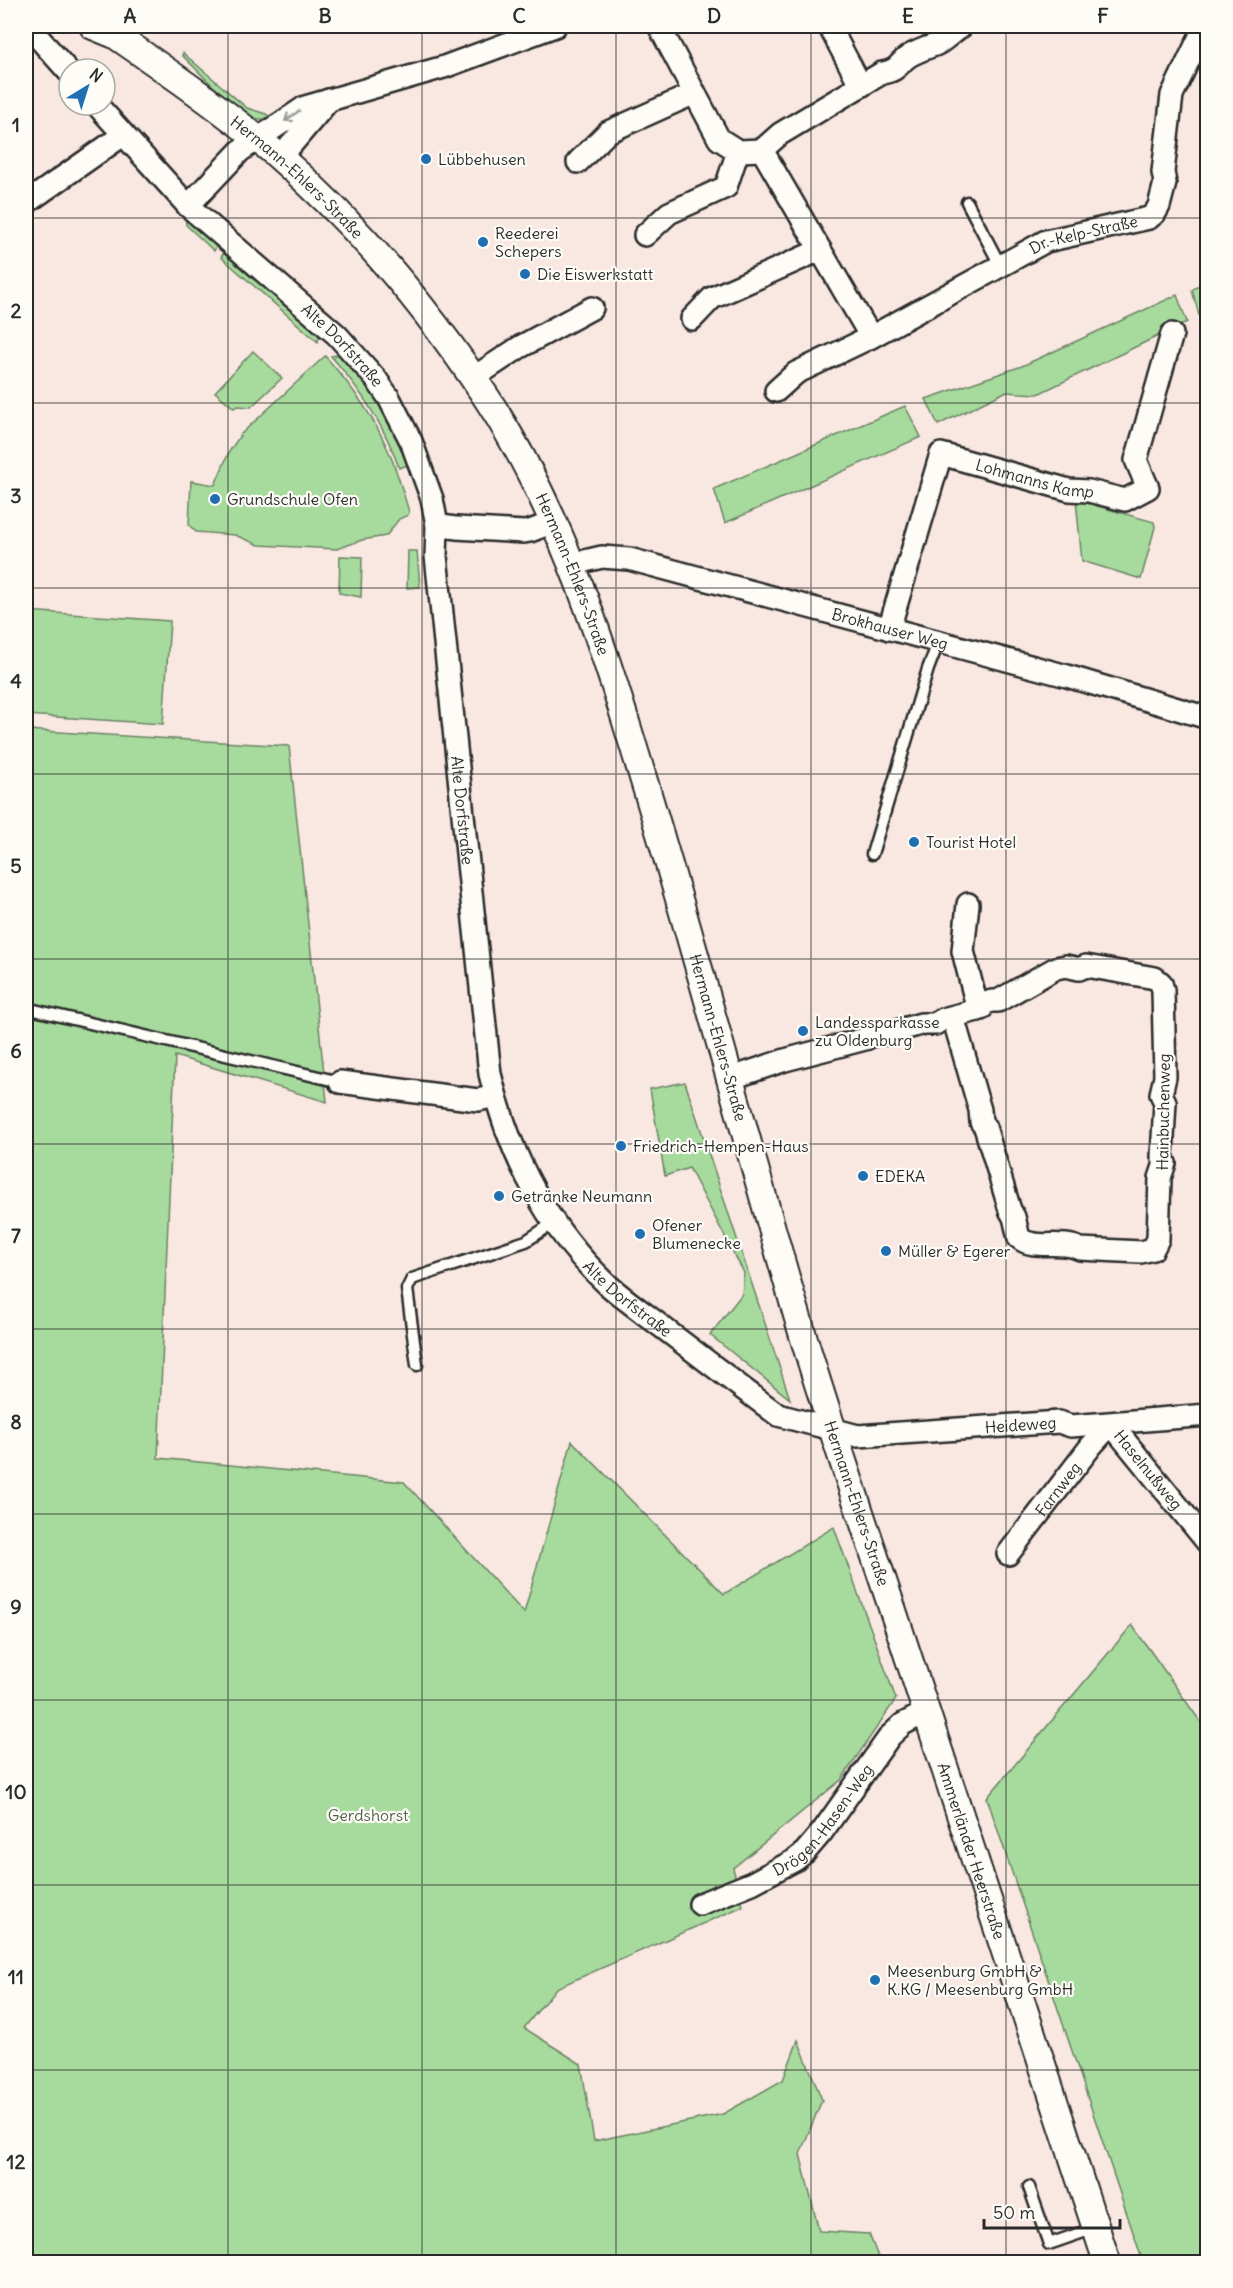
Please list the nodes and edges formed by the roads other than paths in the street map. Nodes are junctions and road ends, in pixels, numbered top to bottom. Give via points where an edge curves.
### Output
1 (28, 26) edge
2 (555, 26) edge
3 (659, 26) edge
4 (829, 26) edge
5 (962, 26) edge
6 (1205, 26) edge
7 (116, 31) edge
8 (57, 59) edge
9 (861, 86) junction
10 (695, 93) junction
11 (329, 100) junction
12 (107, 117) edge
13 (123, 135) junction
14 (258, 139) junction
15 (762, 150) junction
16 (738, 151) junction
17 (280, 158) junction
18 (578, 162) dead end
19 (967, 202) dead end
20 (26, 203) edge
21 (188, 206) junction
22 (645, 235) dead end
23 (820, 250) junction
24 (1000, 265) junction
25 (592, 308) dead end
26 (692, 319) dead end
27 (1172, 334) dead end
28 (871, 337) junction
29 (473, 378) junction
30 (776, 391) dead end
31 (554, 522) junction
32 (437, 525) junction
33 (572, 564) junction
34 (889, 628) junction
35 (939, 643) junction
36 (1208, 718) edge
37 (872, 854) dead end
38 (968, 904) dead end
39 (26, 1008) edge
40 (978, 1010) junction
41 (952, 1017) junction
42 (729, 1079) junction
43 (340, 1082) joint
44 (495, 1096) junction
45 (555, 1222) junction
46 (417, 1365) dead end
47 (1208, 1415) edge
48 (1111, 1424) junction
49 (833, 1430) junction
50 (1208, 1543) edge
51 (1008, 1554) dead end
52 (926, 1712) junction
53 (700, 1904) dead end
54 (1029, 2187) dead end
55 (1095, 2228) junction
56 (1107, 2262) edge

1 - 8 street
2 - 11 street via 444,67
3 - 10 street
4 - 9 street
5 - 9 street via 935,45 906,58 891,72
6 - 24 street, Dr.-Kelp-Straße via 1170,101 1165,183 1155,213 1139,221 1046,241
7 - 14 street, Hermann-Ehlers-Straße
9 - 15 street via 780,134
10 - 16 street via 719,139
10 - 18 street via 608,132
11 -> 14 street via 305,107
11 - 17 street
12 - 13 street, Alte Dorfstraße
13 - 20 street
13 - 21 street, Alte Dorfstraße
14 - 17 street, Hermann-Ehlers-Straße
14 - 21 street via 240,151
15 - 16 street
15 - 23 street
16 - 22 street via 726,187 669,213
17 - 29 street, Hermann-Ehlers-Straße via 385,263
19 - 24 lane
21 - 32 street, Alte Dorfstraße via 337,335 366,366 411,441
23 - 26 street via 712,298
23 - 28 street
24 - 28 street, Dr.-Kelp-Straße
25 - 29 street
27 - 34 street, Lohmanns Kamp via 1136,460 1148,488 1125,500 1069,490 940,454
28 - 30 street, Dr.-Kelp-Straße via 796,373
29 - 31 street, Hermann-Ehlers-Straße via 512,440
31 - 32 street via 524,532
31 - 33 street, Hermann-Ehlers-Straße
32 - 44 street, Alte Dorfstraße via 436,556 486,1053
33 - 34 street, Brokhauser Weg via 602,557 629,559
33 - 42 street, Hermann-Ehlers-Straße via 610,668
34 - 35 street, Brokhauser Weg
35 - 36 street, Brokhauser Weg
35 - 37 lane
38 - 40 street via 963,951
39 - 43 lane
40 - 41 street, Hainbuchenweg
40 - 41 street, Hainbuchenweg via 1061,967 1110,969 1161,983 1165,1163 1160,1178 1158,1239 1153,1249 1080,1249 1073,1245 1025,1243 1018,1238
41 - 42 street, Hainbuchenweg via 935,1024 879,1032
42 - 49 street, Hermann-Ehlers-Straße
43 - 44 street via 478,1100
44 - 45 street, Alte Dorfstraße via 526,1176
45 - 46 lane via 526,1240 412,1279 407,1289
45 - 49 street, Alte Dorfstraße via 610,1286 778,1415
47 - 48 street, Heideweg
48 - 49 street, Heideweg via 1071,1426 1059,1422 858,1436
48 - 50 street, Haselnußweg
48 - 51 street, Farnweg
49 - 52 street, Hermann-Ehlers-Straße
52 - 53 street, Drögen-Hasen-Weg via 890,1736 805,1852 752,1883
52 - 55 street, Ammerländer Heerstraße
54 - 55 lane via 1049,2244
55 - 56 street, Ammerländer Heerstraße

